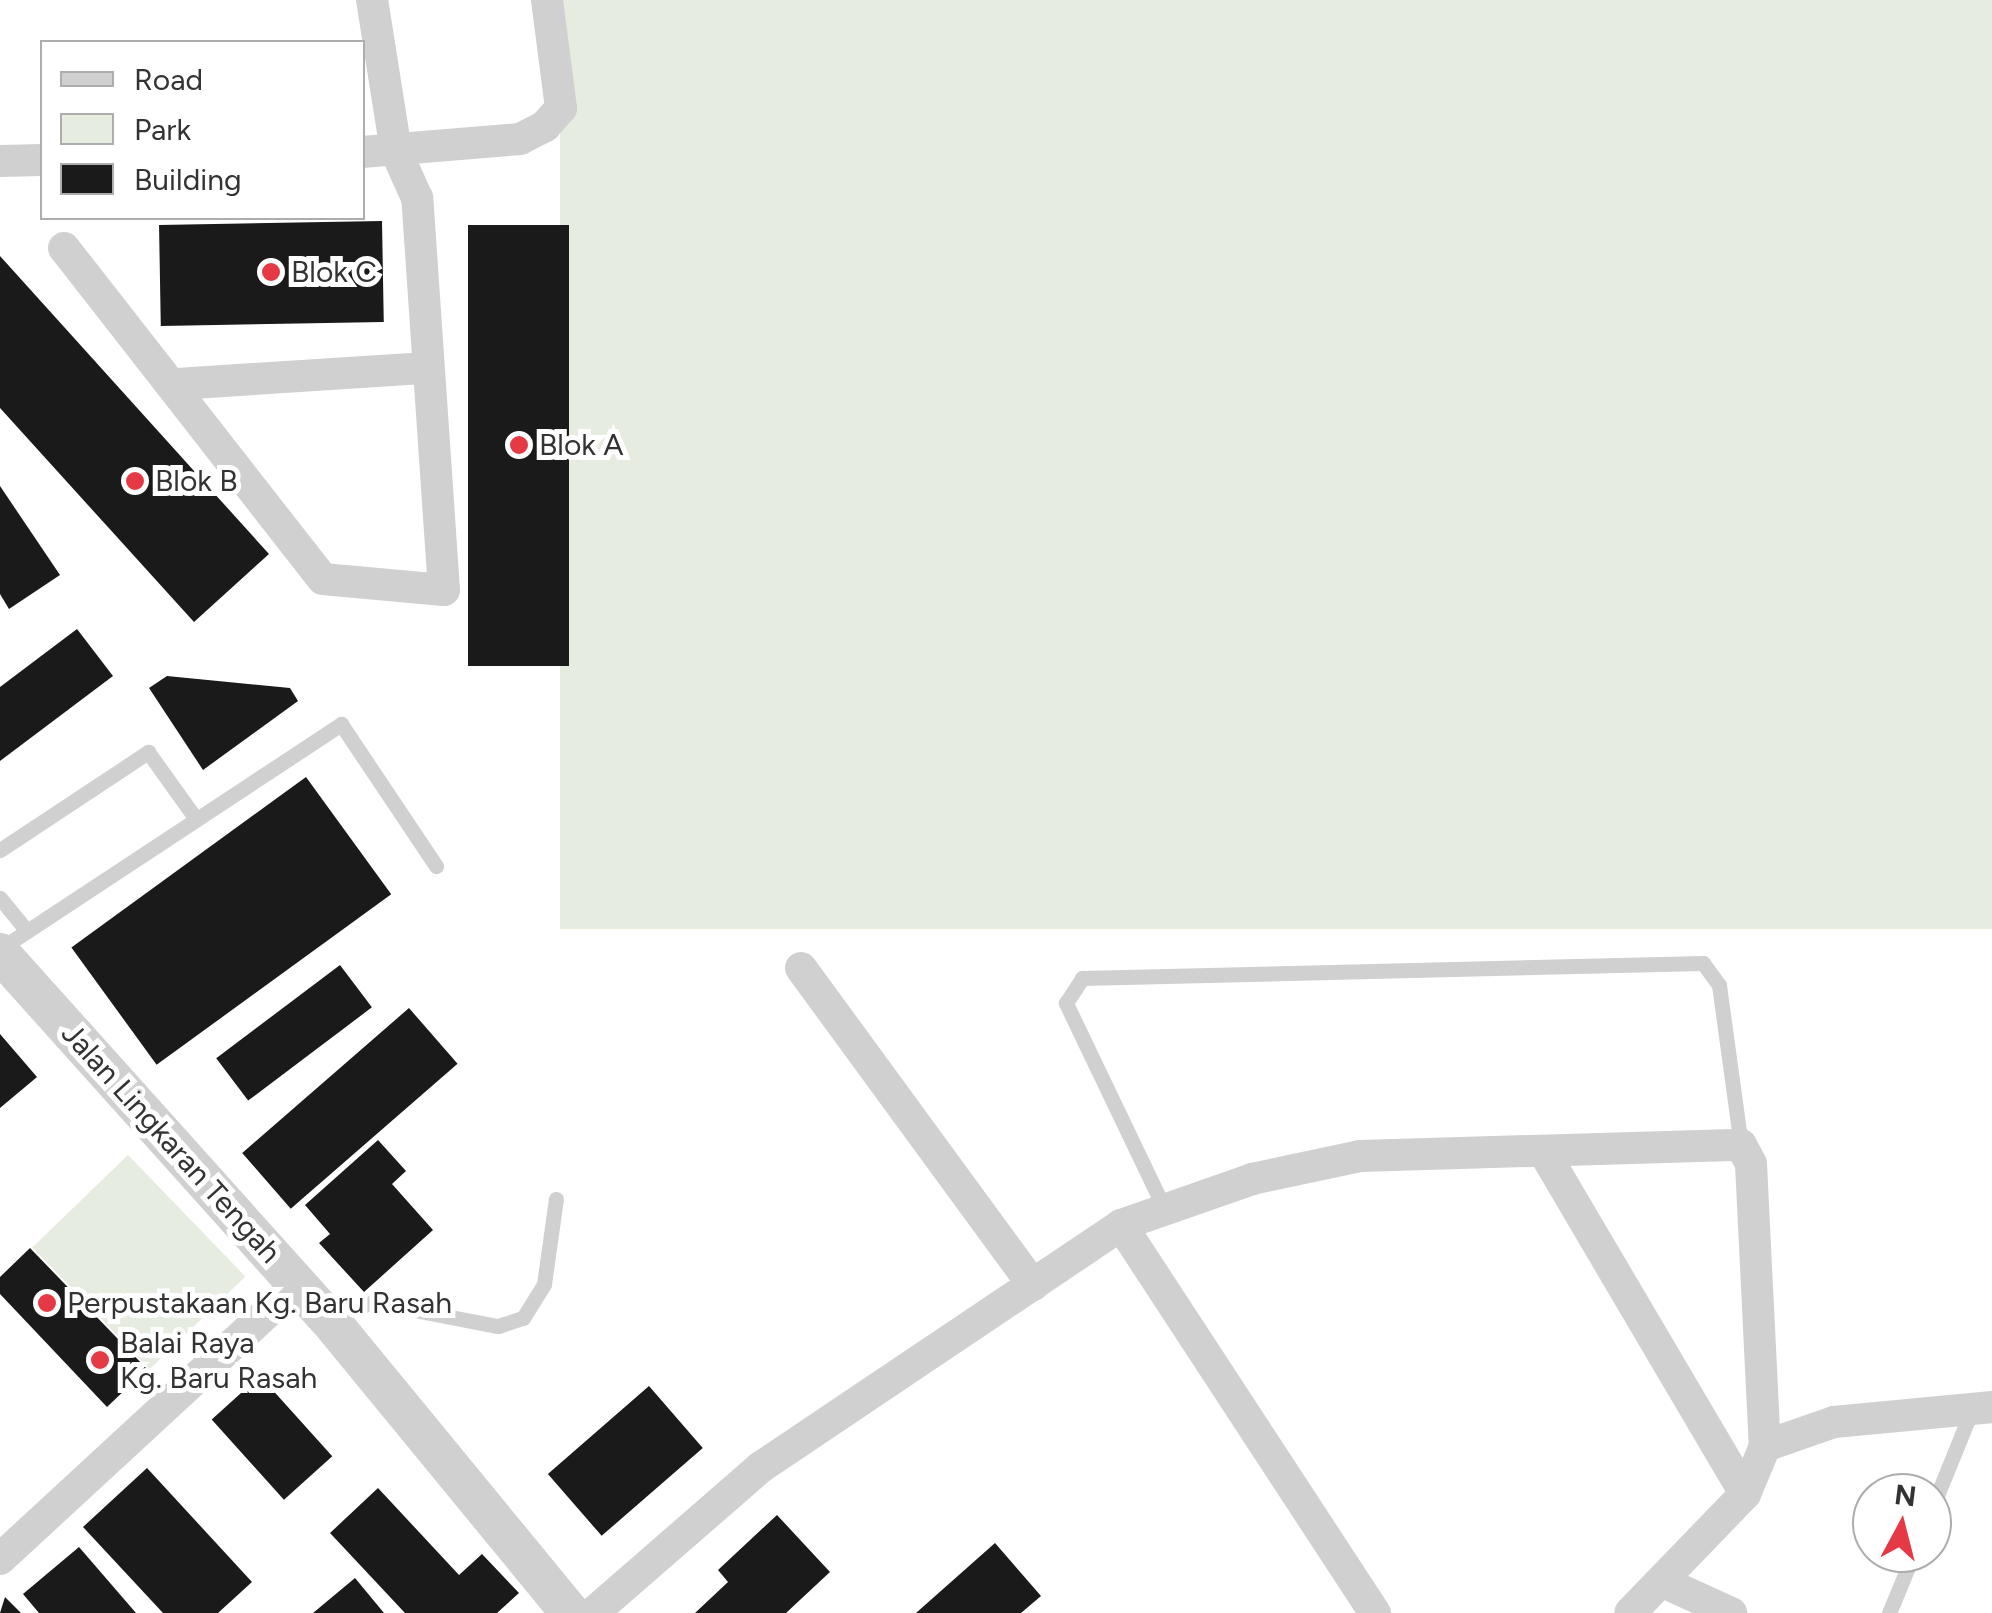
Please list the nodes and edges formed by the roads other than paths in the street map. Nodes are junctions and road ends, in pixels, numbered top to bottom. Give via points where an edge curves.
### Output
1 (372, 0) edge
2 (548, 0) edge
3 (396, 151) junction
4 (365, 152) edge
5 (0, 160) edge
6 (40, 160) edge
7 (64, 248) dead end
8 (426, 368) junction
9 (177, 384) junction
10 (196, 819) junction
11 (0, 850) edge
12 (436, 866) dead end
13 (0, 898) edge
14 (9, 944) edge
15 (801, 968) dead end
16 (1741, 1145) junction
17 (1545, 1154) junction
18 (556, 1199) dead end
19 (1166, 1212) junction
20 (1120, 1225) junction
21 (298, 1284) junction
22 (1034, 1285) junction
23 (328, 1318) junction
24 (1983, 1405) edge
25 (1765, 1446) junction
26 (1949, 1473) edge
27 (1745, 1494) junction
28 (0, 1559) edge
29 (1906, 1573) edge
30 (1663, 1582) junction
31 (570, 1613) edge
32 (593, 1613) edge
33 (1375, 1613) edge
34 (1630, 1613) edge
35 (1731, 1613) edge
36 (1889, 1613) edge

1 - 3 street
2 - 3 street via 561,108 545,126 520,139
3 - 4 street
3 - 8 street via 417,198
5 - 6 street
7 - 9 street
8 - 9 street
8 - 9 street via 444,590 323,579
10 - 11 lane via 148,752
10 - 12 lane via 341,724
10 - 14 lane
13 - 14 lane
14 - 21 street, Jalan Lingkaran Tengah
15 - 22 street
16 - 17 street
16 - 19 lane via 1719,986 1703,963 1082,978 1066,1003
16 - 25 street via 1751,1164
17 - 19 street via 1360,1156 1252,1180
17 - 27 street
18 - 23 lane via 544,1284 522,1318 498,1326 373,1302
19 - 20 street
20 - 22 street
20 - 33 street
21 - 23 street, Jalan Lingkaran Tengah
21 - 28 street
22 - 32 street via 762,1468
23 - 31 street, Jalan Lingkaran Tengah
24 - 25 street via 1834,1422
24 - 26 lane
25 - 27 street
27 - 30 street
29 - 36 lane
30 - 34 street
30 - 35 street

